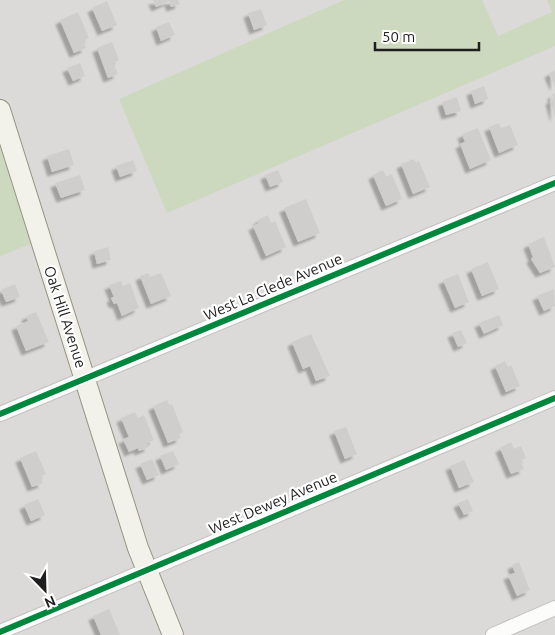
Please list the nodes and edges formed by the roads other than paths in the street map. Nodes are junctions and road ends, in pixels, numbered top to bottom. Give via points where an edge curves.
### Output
1 (0, 110) edge
2 (555, 183) edge
3 (84, 378) junction
4 (555, 398) edge
5 (0, 414) edge
6 (146, 570) junction
7 (555, 608) edge
8 (0, 632) edge
9 (173, 635) edge
10 (493, 635) edge

1 - 3 street, Oak Hill Avenue
2 - 3 street, West La Clede Avenue
3 - 5 street, West La Clede Avenue
3 - 6 street, Oak Hill Avenue
4 - 6 street, West Dewey Avenue
6 - 8 street, West Dewey Avenue
6 - 9 street, Oak Hill Avenue
7 - 10 street

